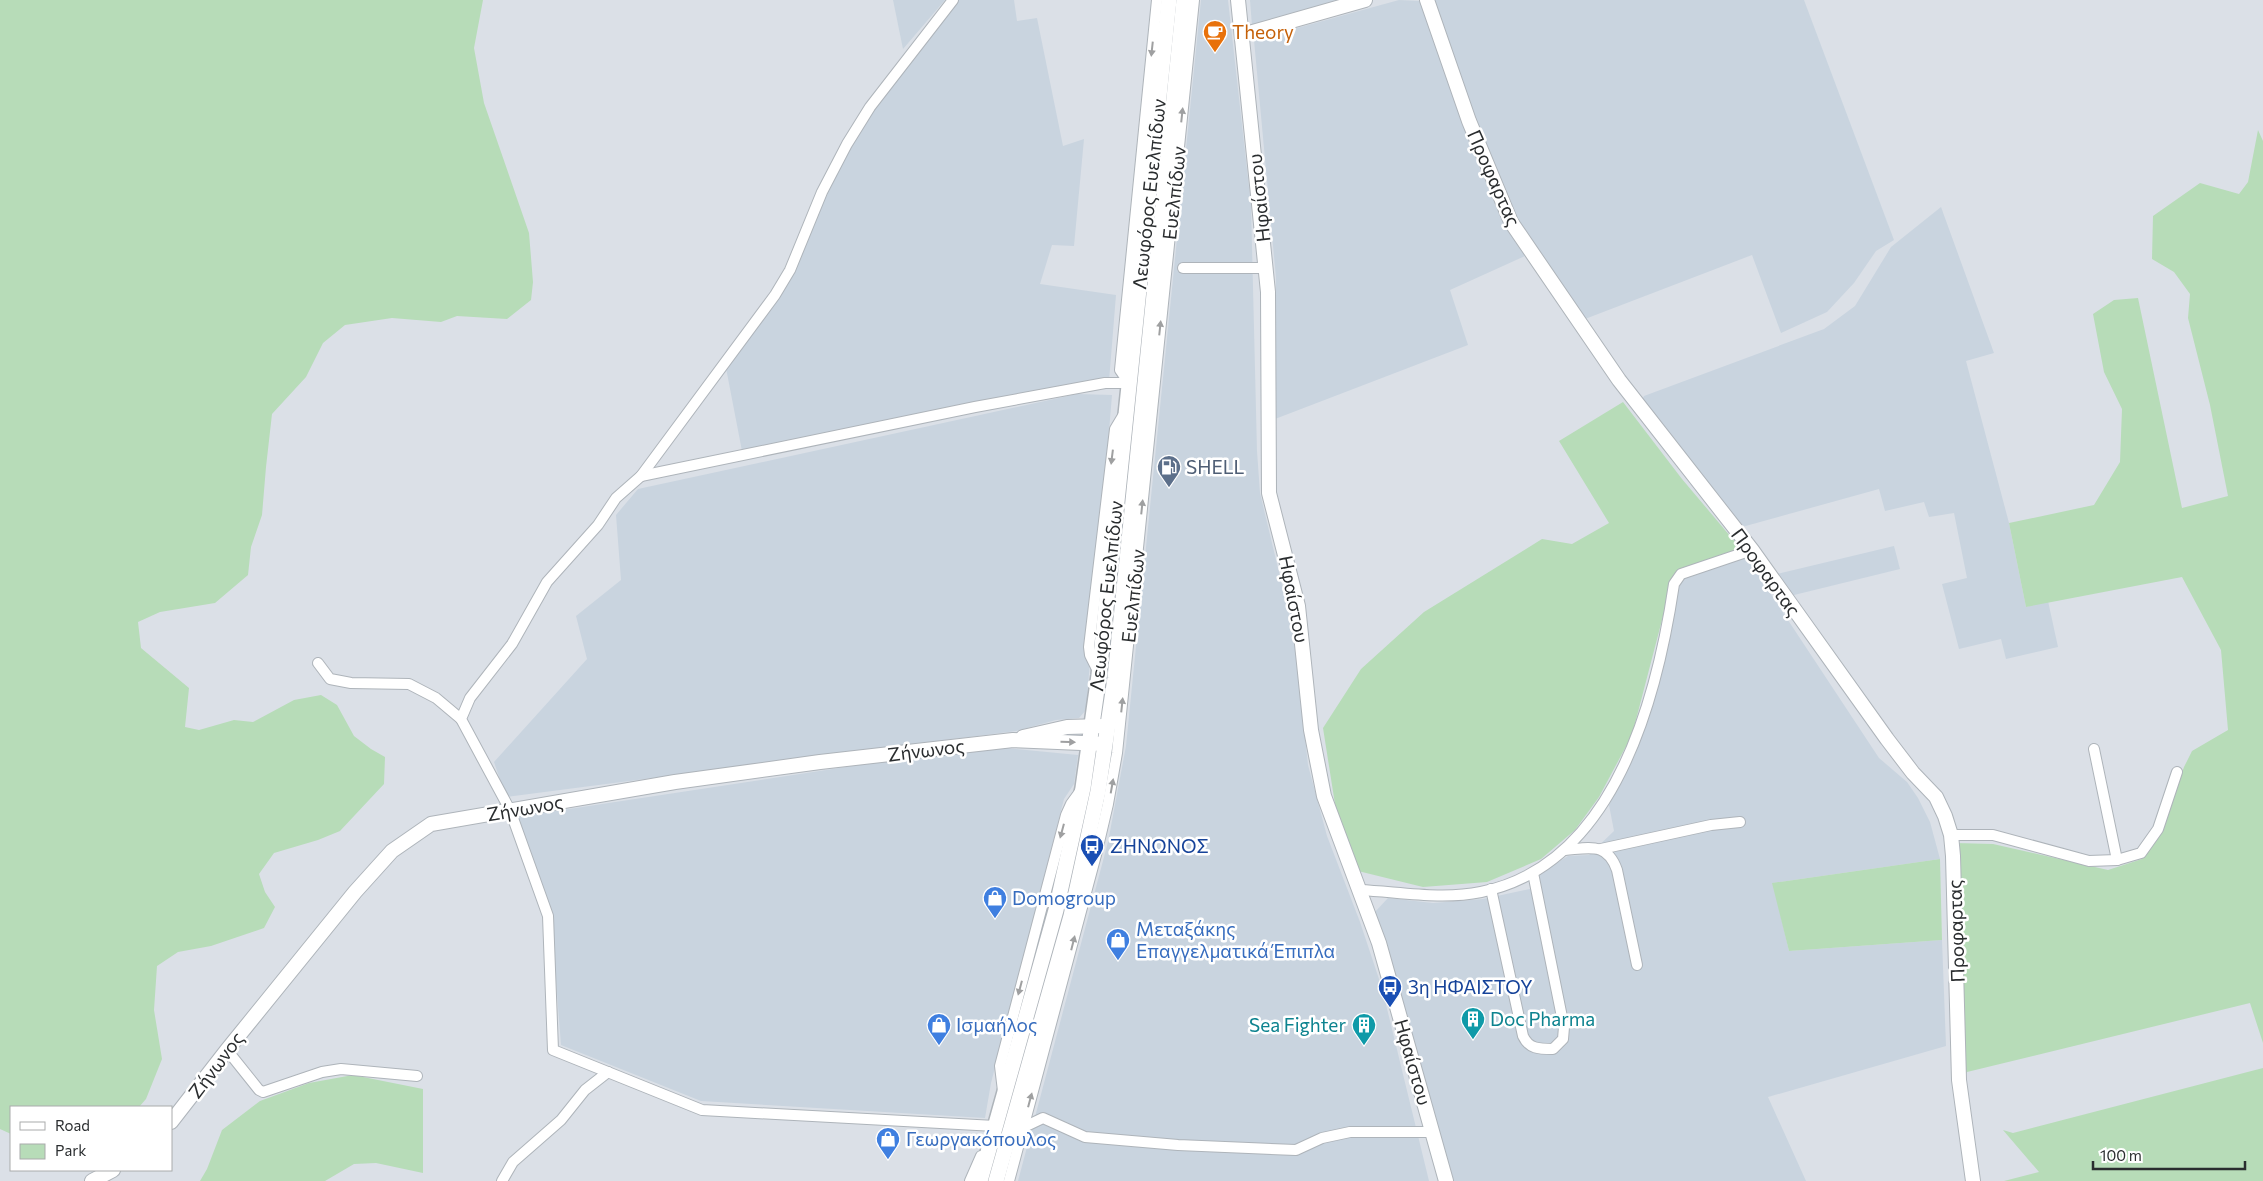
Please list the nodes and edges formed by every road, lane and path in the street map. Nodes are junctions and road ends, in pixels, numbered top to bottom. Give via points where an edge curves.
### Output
1 (952, 0) edge
2 (1157, 0) edge
3 (1169, 0) edge
4 (1184, 0) edge
5 (1194, 0) edge
6 (1238, 0) edge
7 (1365, 0) edge
8 (1427, 0) edge
9 (1242, 35) junction
10 (1166, 220) junction
11 (1184, 268) dead end
12 (1266, 268) junction
13 (1129, 383) junction
14 (642, 476) junction
15 (1752, 550) junction
16 (1125, 625) junction
17 (318, 663) dead end
18 (461, 719) junction
19 (1091, 726) junction
20 (1107, 727) junction
21 (1013, 740) junction
22 (1089, 743) junction
23 (1105, 744) junction
24 (2094, 749) dead end
25 (2177, 772) dead end
26 (510, 810) junction
27 (1740, 822) dead end
28 (1951, 835) junction
29 (1601, 849) junction
30 (1565, 850) junction
31 (2116, 860) junction
32 (1533, 873) junction
33 (1491, 889) junction
34 (1360, 890) junction
35 (1063, 962) junction
36 (1637, 964) dead end
37 (227, 1050) junction
38 (608, 1072) junction
39 (417, 1076) dead end
40 (172, 1121) edge
41 (995, 1126) junction
42 (1022, 1128) junction
43 (1433, 1132) junction
44 (110, 1171) edge
45 (92, 1181) edge
46 (502, 1181) edge
47 (970, 1181) edge
48 (980, 1181) edge
49 (996, 1181) edge
50 (1009, 1181) edge
51 (1446, 1181) edge
52 (1973, 1181) edge

1 - 14 street via 870,107 847,144 822,192 790,270 775,295
2 -> 13 street, Ευελπίδων via 1120,370
3 - 13 main road, Λεωφόρος Ευελπίδων
4 - 10 main road, Λεωφόρος Ευελπίδων
10 -> 5 street, Ευελπίδων
6 - 9 street, Ηφαίστου
7 - 9 street
8 - 15 street, Προφαρτας via 1469,121 1511,222 1619,380
9 - 12 street, Ηφαίστου
16 -> 10 main road, Λεωφόρος Ευελπίδων
11 - 12 street
12 - 34 street, Ηφαίστου via 1269,493 1297,600 1310,724 1322,791
13 - 14 street via 1105,383 976,407
13 -> 19 main road, Λεωφόρος Ευελπίδων via 1109,529 1099,675
14 - 18 street via 616,498 598,525 547,582 512,644 470,698
15 - 28 street, Προφαρτας via 1887,739 1936,798
15 - 30 street via 1677,578 1666,638 1634,743 1615,785
16 - 20 main road, Λεωφόρος Ευελπίδων
35 -> 16 street, Ευελπίδων via 1108,804 1117,753
17 - 18 street via 330,679 351,683 409,684 436,698
18 - 26 street
19 - 20 street
19 - 21 street via 1059,728
19 - 22 main road, Λεωφόρος Ευελπίδων
20 - 23 main road, Λεωφόρος Ευελπίδων
21 -> 22 street
21 - 26 street, Ζήνωνος via 772,768
22 - 23 street
22 -> 41 main road, Λεωφόρος Ευελπίδων via 1083,788 1056,910
23 - 35 main road, Λεωφόρος Ευελπίδων via 1092,825
24 - 31 street
25 - 31 street via 2158,829 2141,853
26 - 37 street, Ζήνωνος via 431,824 392,851
26 - 38 street via 548,916 553,1050
27 - 29 street via 1693,828
28 - 31 street via 1993,835 2088,861
28 - 52 street, Προφαρτας via 1959,1080
29 - 30 street
29 - 36 street via 1612,856 1617,870
30 - 32 street
32 - 33 street
32 - 33 street via 1564,1027 1563,1039 1553,1049 1537,1049 1527,1044 1523,1036
33 - 34 street via 1451,896
34 - 43 street, Ηφαίστου via 1379,942
42 -> 35 street, Ευελπίδων
35 - 49 main road, Λεωφόρος Ευελπίδων
37 - 39 street via 263,1092 341,1069
37 - 40 street, Ζήνωνος
38 - 41 street via 702,1110
38 - 46 street via 585,1090 561,1120 513,1162
41 - 47 street
41 - 48 main road, Λεωφόρος Ευελπίδων
42 - 43 street via 1043,1118 1085,1137 1296,1150 1322,1138 1350,1132
42 - 50 street, Ευελπίδων
43 - 51 street, Ηφαίστου
44 - 45 street

